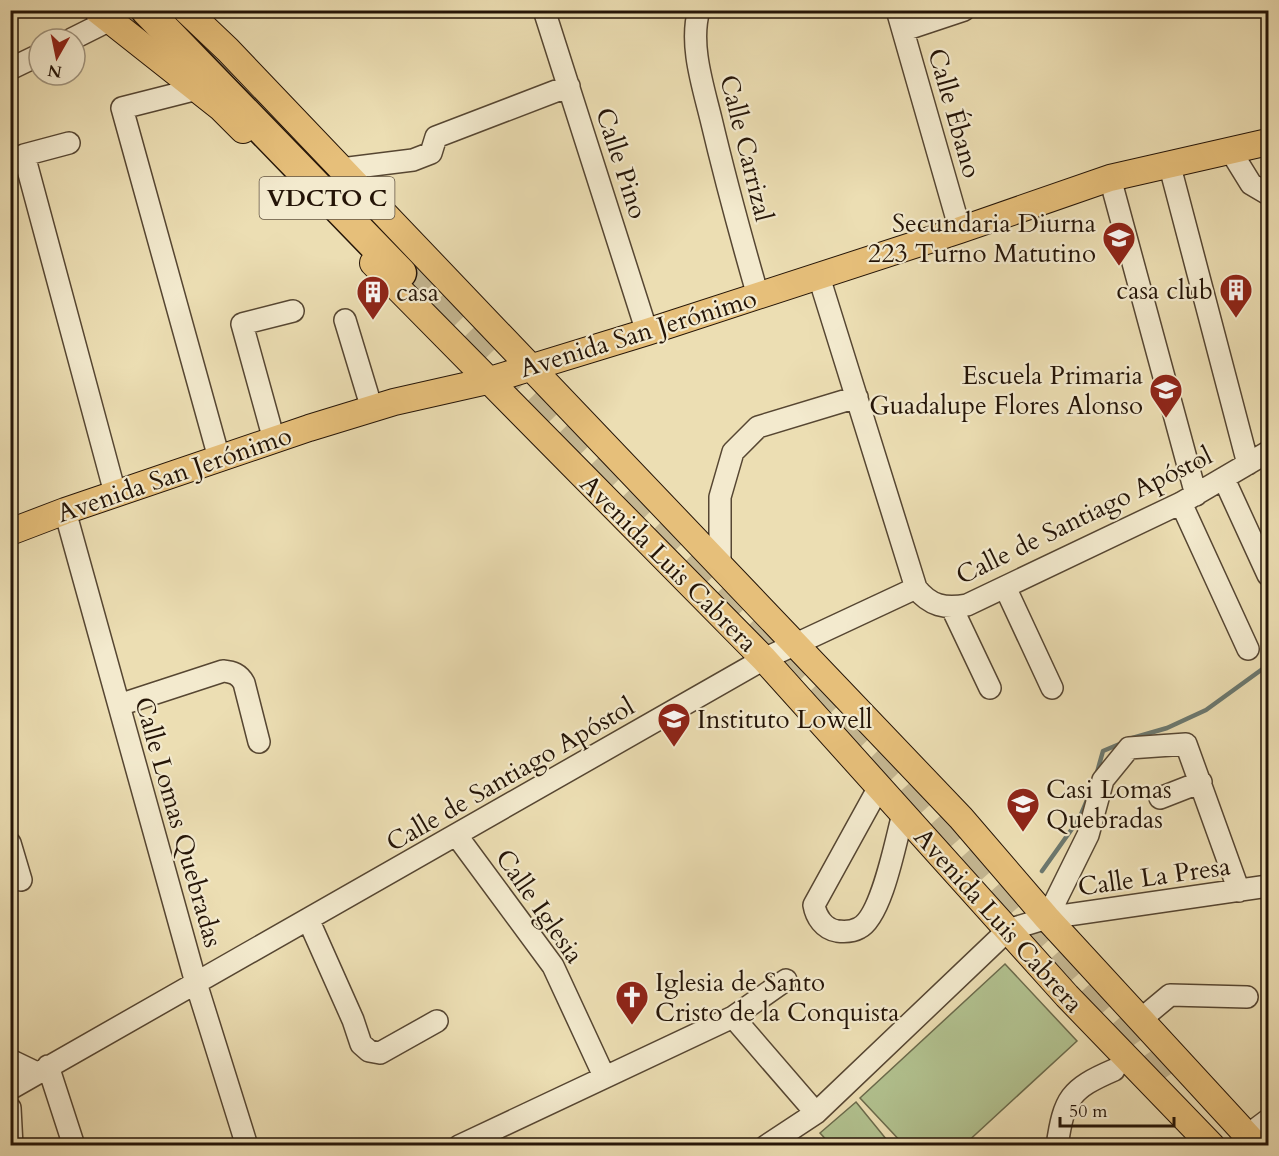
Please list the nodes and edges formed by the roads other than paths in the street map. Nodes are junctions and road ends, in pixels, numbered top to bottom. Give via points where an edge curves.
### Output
1 (186, 10) edge
2 (544, 10) edge
3 (699, 10) edge
4 (964, 10) edge
5 (154, 14) edge
6 (103, 15) edge
7 (900, 20) edge
8 (87, 27) edge
9 (27, 61) edge
10 (10, 69) edge
11 (569, 86) junction
12 (197, 89) junction
13 (1269, 142) edge
14 (69, 143) dead end
15 (1230, 150) junction
16 (1169, 163) junction
17 (341, 169) junction
18 (1110, 178) junction
19 (1269, 194) edge
20 (960, 230) junction
21 (407, 265) tunnel mouth
22 (819, 277) junction
23 (461, 294) junction
24 (758, 296) junction
25 (293, 311) dead end
26 (345, 320) dead end
27 (431, 323) junction
28 (647, 332) junction
29 (531, 368) junction
30 (487, 381) junction
31 (555, 393) junction
32 (857, 397) junction
33 (372, 409) junction
34 (523, 416) junction
35 (274, 440) junction
36 (219, 458) junction
37 (1262, 459) edge
38 (1224, 479) junction
39 (115, 494) junction
40 (1189, 499) junction
41 (65, 511) junction
42 (10, 532) edge
43 (720, 566) junction
44 (1269, 575) edge
45 (916, 588) junction
46 (1005, 588) junction
47 (952, 608) junction
48 (797, 645) junction
49 (1248, 649) dead end
50 (764, 659) junction
51 (990, 688) dead end
52 (1052, 688) dead end
53 (119, 705) junction
54 (259, 742) dead end
55 (1201, 782) junction
56 (879, 787) junction
57 (1160, 798) dead end
58 (903, 814) junction
59 (457, 836) junction
60 (10, 843) edge
61 (21, 880) dead end
62 (1269, 886) edge
63 (1239, 891) junction
64 (1047, 918) junction
65 (308, 919) junction
66 (1008, 930) junction
67 (786, 980) dead end
68 (196, 983) junction
69 (1246, 997) dead end
70 (733, 1017) junction
71 (1140, 1020) junction
72 (437, 1021) dead end
73 (10, 1060) edge
74 (42, 1069) junction
75 (1113, 1070) dead end
76 (604, 1076) junction
77 (10, 1089) edge
78 (10, 1108) edge
79 (816, 1113) junction
80 (1269, 1120) edge
81 (1252, 1140) edge
82 (12, 1146) edge
83 (74, 1146) edge
84 (247, 1146) edge
85 (459, 1146) edge
86 (766, 1146) edge
87 (1058, 1146) edge
88 (1212, 1146) edge

1 - 17 main road, Avenida Luis Cabrera
2 - 11 street, Calle Pino
3 - 24 street, Calle Carrizal via 698,66 724,178
4 - 7 street
5 - 21 highway, VDCTO C
6 - 8 street
6 - 12 main road, Avenida Luis Cabrera
7 - 20 street, Calle Ébano
9 - 10 street
11 - 17 street via 436,137 431,153
11 - 28 street, Calle Pino
12 - 27 main road, Avenida Luis Cabrera via 221,108
12 - 36 street via 122,108
13 - 15 main road, Avenida San Jerónimo
14 - 39 street via 24,155
15 - 16 main road, Avenida San Jerónimo
15 - 19 street via 1251,184
16 - 18 main road, Avenida San Jerónimo
16 - 37 street
17 - 23 main road, Avenida Luis Cabrera
18 - 20 main road, Avenida San Jerónimo
18 - 40 street
20 - 22 main road, Avenida San Jerónimo
22 - 24 main road, Avenida San Jerónimo
22 - 32 street
23 - 27 main road via 449,312
23 - 29 main road, Avenida Luis Cabrera
24 - 28 main road, Avenida San Jerónimo
25 - 35 street via 242,324
26 - 33 street
27 - 30 main road, Avenida Luis Cabrera
28 - 29 main road, Avenida San Jerónimo
29 - 30 main road, Avenida San Jerónimo
29 - 31 main road, Avenida Luis Cabrera
30 - 33 main road, Avenida San Jerónimo
30 - 34 main road, Avenida Luis Cabrera
31 - 34 main road via 534,400
31 - 43 main road, Avenida Luis Cabrera
32 - 43 street via 758,427 733,452 720,497
32 - 45 street
33 - 35 main road, Avenida San Jerónimo
34 - 50 main road, Avenida Luis Cabrera
35 - 36 main road, Avenida San Jerónimo
36 - 39 main road, Avenida San Jerónimo
37 - 38 street, Calle de Santiago Apóstol
38 - 40 street, Calle de Santiago Apóstol
38 - 44 street
39 - 41 main road, Avenida San Jerónimo
40 - 46 street, Calle de Santiago Apóstol
40 - 49 street
41 - 42 main road, Avenida San Jerónimo
41 - 53 street, Calle Lomas Quebradas
43 - 48 main road, Avenida Luis Cabrera
45 - 47 street, Calle de Santiago Apóstol via 924,599
45 - 48 street, Calle de Santiago Apóstol
46 - 47 street, Calle de Santiago Apóstol
46 - 52 street
47 - 51 street
48 - 50 street, Calle de Santiago Apóstol
48 - 64 main road, Avenida Luis Cabrera via 961,818
50 - 56 main road, Avenida Luis Cabrera
50 - 59 street, Calle de Santiago Apóstol
53 - 54 street via 223,671 232,672 244,683
53 - 68 street, Calle Lomas Quebradas
55 - 57 street
55 - 63 street
55 - 64 street via 1186,744 1129,748 1103,780 1088,835
56 - 58 main road, Avenida Luis Cabrera
56 - 58 street via 814,905 823,924 848,932 861,928 876,909
58 - 66 main road, Avenida Luis Cabrera
59 - 65 street, Calle de Santiago Apóstol
59 - 76 street, Calle Iglesia via 553,966
60 - 61 street
62 - 63 street, Calle La Presa
63 - 64 street, Calle La Presa
64 - 66 street, Calle La Presa
64 - 71 main road, Avenida Luis Cabrera
65 - 68 street, Calle de Santiago Apóstol
65 - 72 street via 361,1044 369,1051 380,1053
66 - 79 street
66 - 88 main road, Avenida Luis Cabrera
67 - 70 street
68 - 74 street, Calle de Santiago Apóstol
68 - 84 street, Calle Lomas Quebradas
69 - 71 street via 1170,995
70 - 76 street
70 - 79 street
71 - 81 main road, Avenida Luis Cabrera
73 - 74 street
74 - 77 street, Calle de Santiago Apóstol
74 - 83 street
75 - 87 street via 1083,1083 1066,1105
76 - 85 street
78 - 82 street
79 - 86 street
80 - 81 street

